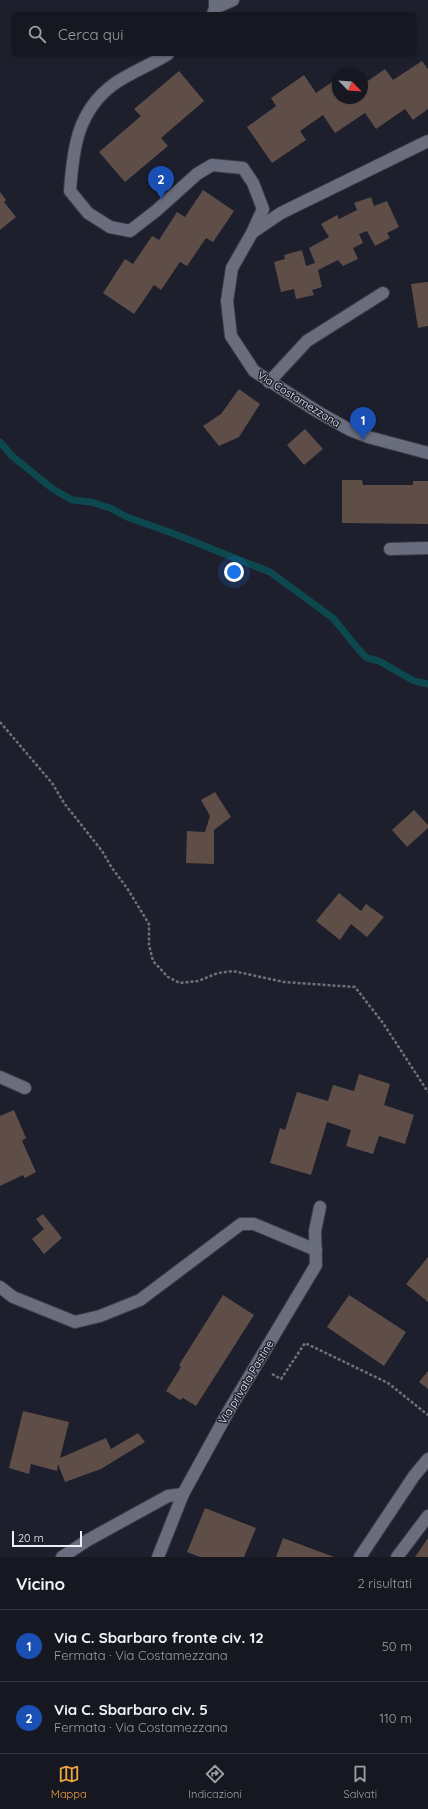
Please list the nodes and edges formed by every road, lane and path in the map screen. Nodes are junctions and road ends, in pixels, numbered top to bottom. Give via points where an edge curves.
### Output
1 (233, 0) edge
2 (214, 7) edge
3 (165, 56) edge
4 (428, 141) edge
5 (252, 233) junction
6 (383, 293) dead end
7 (269, 382) junction
8 (428, 453) edge
9 (428, 548) edge
10 (390, 549) dead end
11 (0, 722) edge
12 (0, 1077) edge
13 (24, 1088) dead end
14 (428, 1092) edge
15 (320, 1206) dead end
16 (316, 1250) junction
17 (0, 1286) edge
18 (256, 1366) junction
19 (428, 1415) edge
20 (428, 1459) edge
21 (183, 1494) junction
22 (428, 1516) edge
23 (62, 1557) edge
24 (158, 1557) edge
25 (360, 1557) edge
26 (397, 1557) edge

1 - 2 street
3 - 5 street, Via Costamezzana via 114,84 92,105 79,130 72,159 70,191 88,213 110,227 130,231 197,174 212,165 243,168 254,183 263,209
4 - 5 street via 281,213
5 - 7 street, Via Costamezzana via 232,268 227,301 231,336 254,371
6 - 7 street via 307,341
7 - 8 street, Via Costamezzana via 350,430
9 - 10 street
11 - 14 path via 52,783 127,888 149,924 149,945 153,961 168,977 180,983 198,981 218,973 233,971 284,982 355,987 383,1023
12 - 13 street
15 - 16 street, Via privata Pastine via 315,1231
16 - 17 street via 254,1224 241,1224 140,1300 100,1316 75,1322 13,1297
16 - 18 street, Via privata Pastine via 316,1265
18 - 19 path via 281,1379 305,1343 388,1384
18 - 21 street, Via privata Pastine
20 - 25 street
21 - 23 street via 168,1496
21 - 24 street, Via privata Pastine
22 - 26 street

